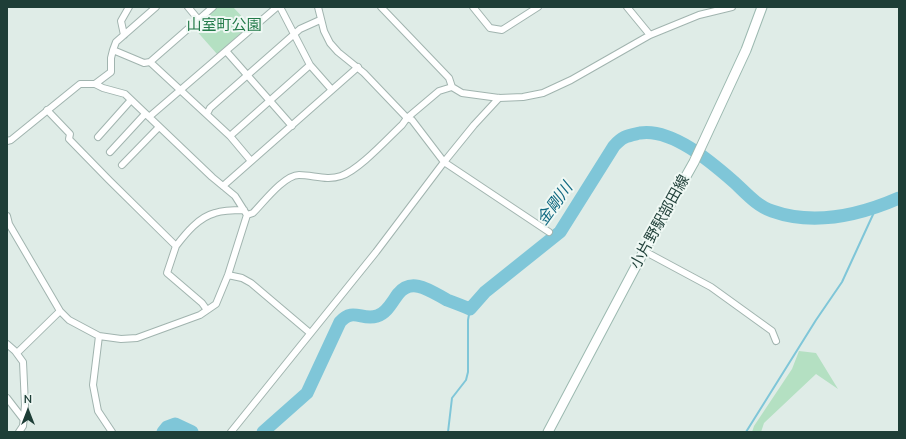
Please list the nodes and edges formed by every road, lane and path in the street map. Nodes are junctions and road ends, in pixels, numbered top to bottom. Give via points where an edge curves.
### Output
1 (129, 7) edge
2 (156, 7) edge
3 (188, 7) edge
4 (212, 7) edge
5 (276, 7) edge
6 (280, 7) edge
7 (318, 7) edge
8 (381, 7) edge
9 (473, 7) edge
10 (538, 7) edge
11 (627, 7) edge
12 (732, 7) edge
13 (762, 7) edge
14 (198, 19) junction
15 (320, 20) junction
16 (124, 35) junction
17 (294, 35) junction
18 (650, 35) junction
19 (113, 50) junction
20 (226, 51) junction
21 (150, 62) junction
22 (310, 65) junction
23 (358, 67) junction
24 (248, 76) junction
25 (95, 84) junction
26 (452, 87) junction
27 (180, 90) junction
28 (332, 90) junction
29 (499, 98) junction
30 (131, 100) junction
31 (269, 101) junction
32 (47, 110) junction
33 (206, 114) junction
34 (147, 116) junction
35 (407, 118) junction
36 (292, 126) junction
37 (159, 127) junction
38 (230, 136) junction
39 (98, 137) dead end
40 (7, 141) edge
41 (110, 152) dead end
42 (252, 162) junction
43 (444, 162) junction
44 (122, 165) dead end
45 (223, 186) junction
46 (245, 212) junction
47 (7, 216) edge
48 (549, 232) dead end
49 (176, 246) junction
50 (644, 251) junction
51 (228, 275) junction
52 (207, 310) junction
53 (60, 311) junction
54 (310, 333) junction
55 (99, 336) junction
56 (776, 341) dead end
57 (7, 344) edge
58 (17, 353) junction
59 (7, 398) edge
60 (24, 420) junction
61 (19, 432) edge
62 (112, 432) edge
63 (231, 432) edge
64 (548, 432) edge

1 - 16 street via 121,21
2 - 16 street
3 - 14 street
4 - 14 street
5 - 20 street
6 - 17 street
7 - 15 street
8 - 26 street via 449,78
9 - 10 street via 490,28 502,30
11 - 18 street
12 - 18 street via 699,15
13 - 50 main road, 小片野駅部田線 via 746,50 694,162
14 - 21 street
15 - 17 street
15 - 23 street via 330,43
16 - 19 street via 116,42
17 - 22 street
17 - 24 street
18 - 29 street via 543,93 523,98
19 - 21 street
19 - 25 street via 111,72
20 - 24 street
20 - 27 street
21 - 27 street
22 - 28 street
22 - 31 street
23 - 28 street
23 - 35 street
24 - 31 street
24 - 33 street
25 - 30 street via 125,94
25 - 32 street via 80,84
26 - 29 street via 462,93
26 - 35 street via 439,91
27 - 33 street
27 - 34 street
28 - 36 street
29 - 43 street
30 - 34 street
30 - 39 street
31 - 36 street
31 - 38 street
32 - 40 street
32 - 49 street via 70,134 69,139
33 - 38 street
34 - 37 street
34 - 41 street
35 - 43 street via 412,120
35 - 46 street via 357,167 342,176 331,178 297,175 287,179 253,213
36 - 42 street
37 - 44 street
37 - 45 street
38 - 42 street
42 - 45 street
43 - 48 street
43 - 54 street
45 - 46 street via 235,196
46 - 49 street via 215,213 204,218
46 - 51 street
47 - 53 street
49 - 52 street via 167,273
50 - 56 street via 711,287 772,331
50 - 64 main road, 小片野駅部田線
51 - 52 street via 216,304
51 - 54 street via 251,283
52 - 55 street via 200,315 137,338
53 - 55 street via 69,320
53 - 58 street
54 - 63 street
55 - 62 street via 93,385 98,411
57 - 58 street
58 - 60 street via 23,364
59 - 60 street
60 - 61 street

